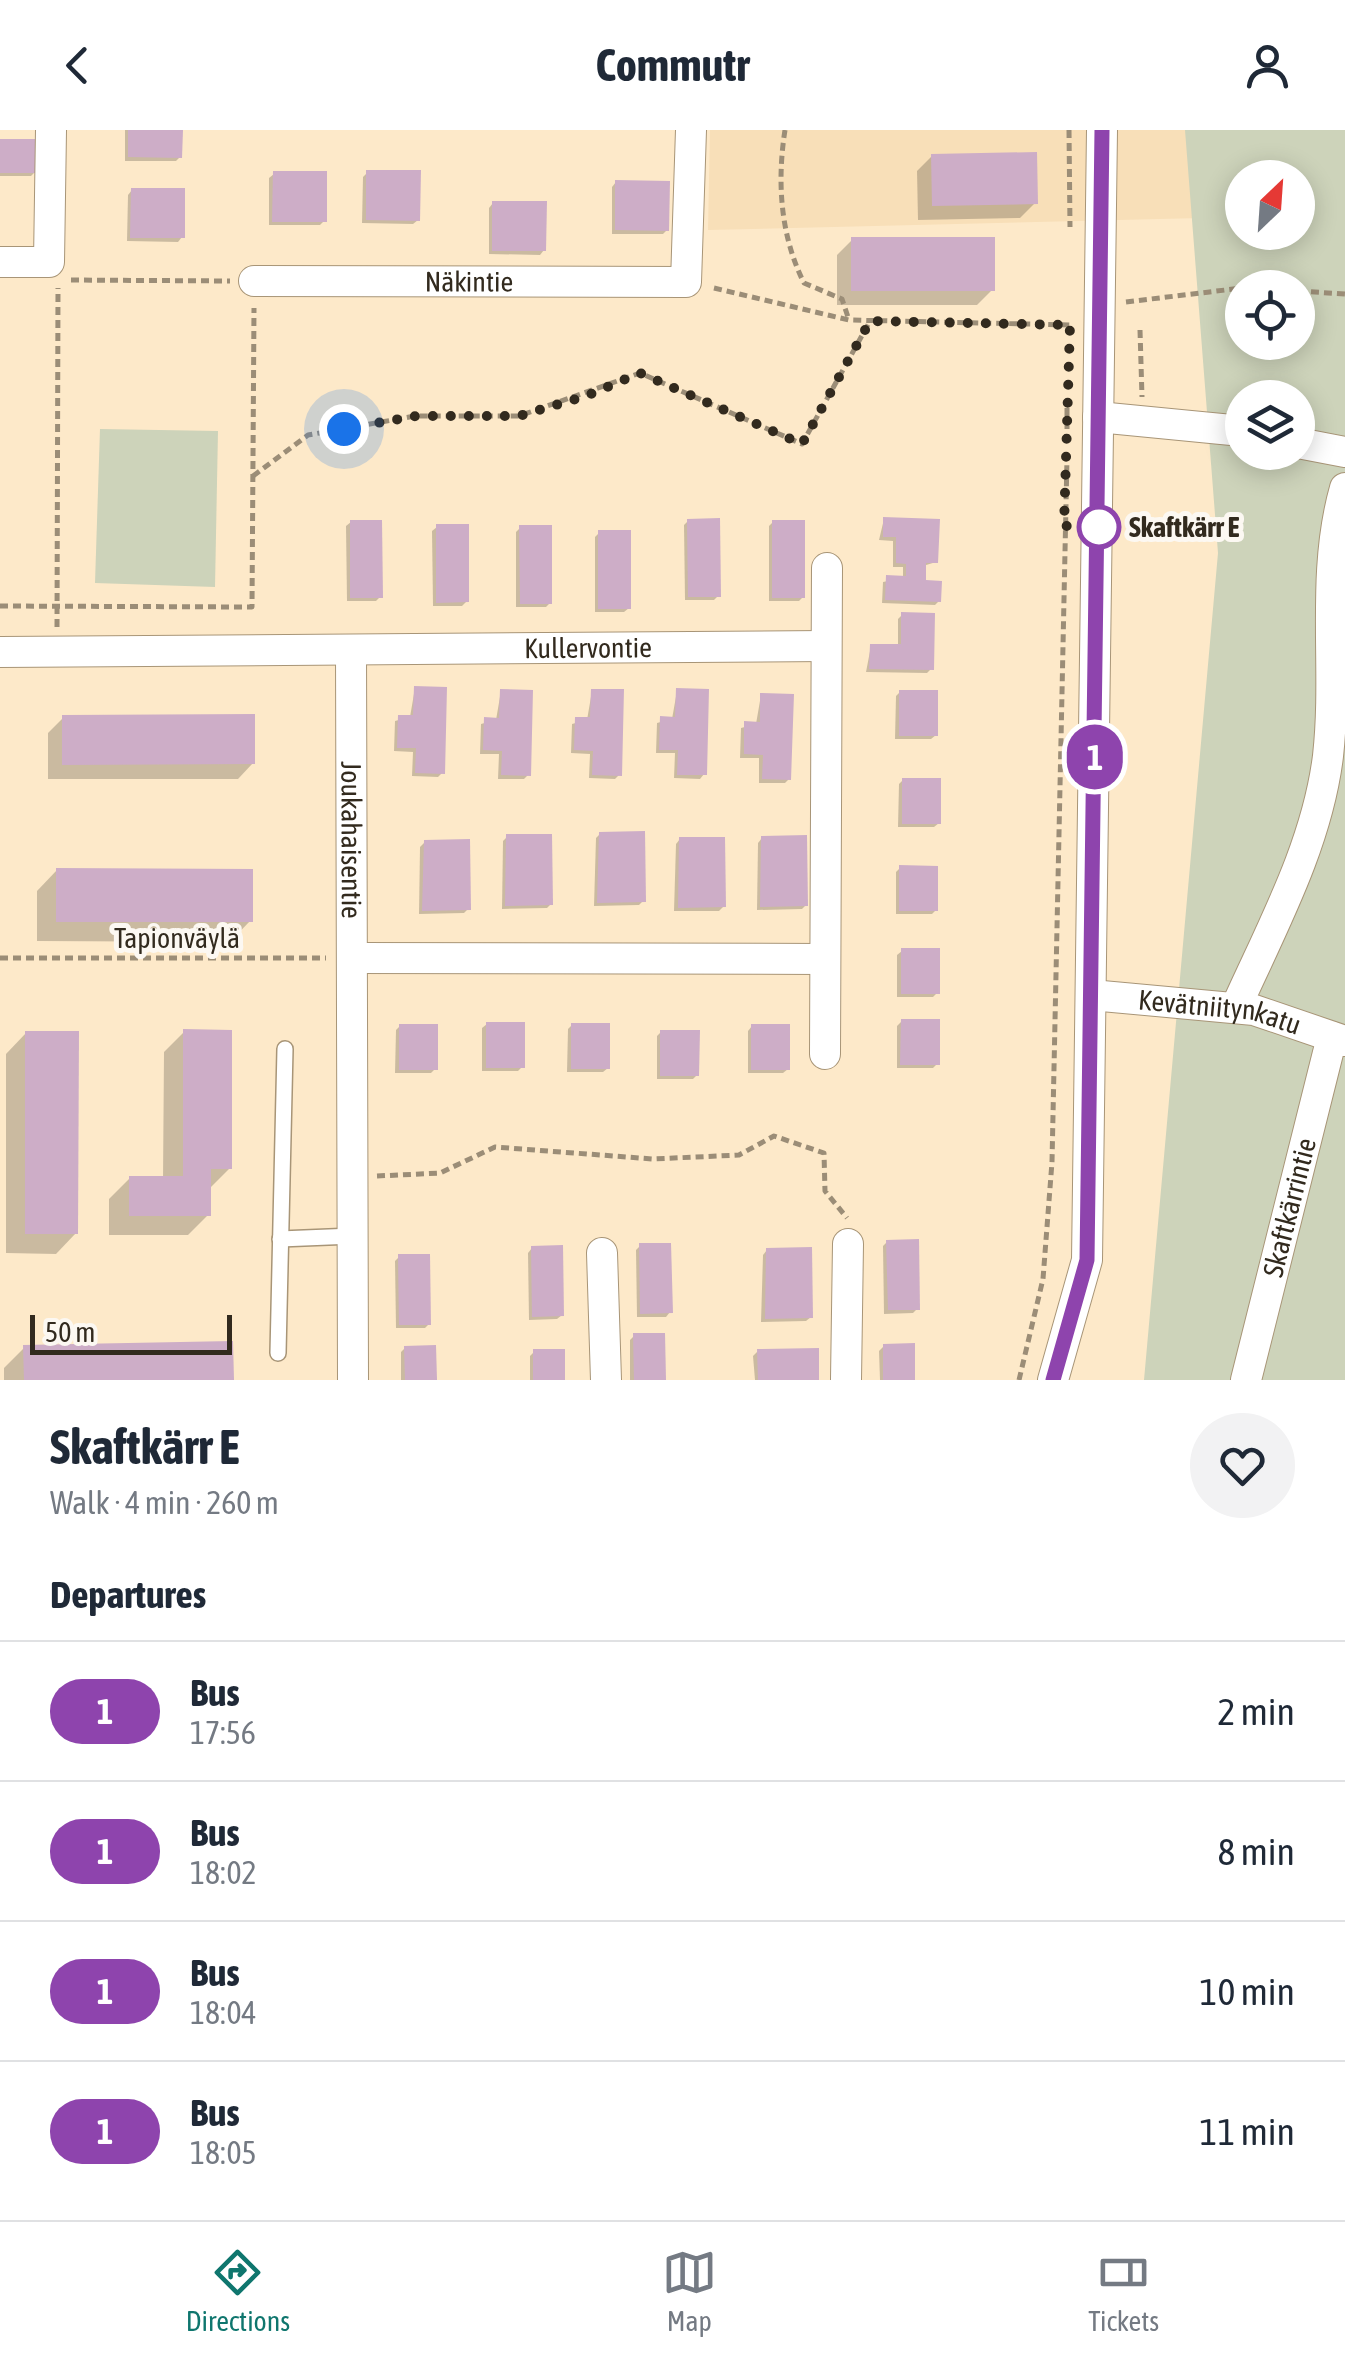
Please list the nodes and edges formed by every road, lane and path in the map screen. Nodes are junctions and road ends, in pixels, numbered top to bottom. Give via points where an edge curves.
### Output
1 (52, 130) edge
2 (691, 130) edge
3 (784, 130) edge
4 (1069, 130) edge
5 (1102, 130) edge
6 (1070, 228) dead end
7 (0, 262) edge
8 (53, 271) junction
9 (254, 281) junction
10 (686, 282) junction
11 (1225, 290) edge
12 (1315, 292) edge
13 (1345, 294) edge
14 (1101, 306) junction
15 (850, 320) junction
16 (870, 321) junction
17 (1070, 343) dead end
18 (1068, 397) dead end
19 (1098, 417) junction
20 (1225, 428) edge
21 (1315, 446) edge
22 (1345, 452) edge
23 (253, 476) junction
24 (1345, 488) edge
25 (827, 568) dead end
26 (0, 606) edge
27 (57, 606) junction
28 (826, 646) junction
29 (351, 650) junction
30 (0, 652) edge
31 (57, 652) junction
32 (0, 958) edge
33 (354, 958) junction
34 (826, 958) junction
35 (1091, 995) junction
36 (1236, 1007) junction
37 (1338, 1039) edge
38 (284, 1048) dead end
39 (825, 1054) dead end
40 (354, 1177) junction
41 (354, 1236) junction
42 (280, 1239) junction
43 (848, 1244) joint
44 (602, 1253) dead end
45 (278, 1353) dead end
46 (353, 1380) edge
47 (606, 1380) edge
48 (846, 1380) edge
49 (1020, 1380) edge
50 (1053, 1380) edge
51 (1246, 1380) edge

1 - 8 street
2 - 10 street
3 - 15 path via 778,181 795,266 804,283 842,299
4 - 6 path
5 - 14 street
7 - 8 street
8 - 9 path
8 - 27 path
9 - 10 street, Näkintie
9 - 23 path
10 - 15 path
11 - 14 path
12 - 13 path
14 - 19 street
15 - 16 path
16 - 17 path via 1070,325
16 - 23 path via 802,444 640,373 519,416 416,416 308,435
18 - 49 path via 1052,1162 1043,1279
19 - 20 street
19 - 35 street
21 - 22 street
23 - 27 path via 252,608
24 - 36 street via 1334,529 1328,755 1313,831
25 - 28 street
26 - 27 path
27 - 31 path
28 - 29 street, Kullervontie
28 - 34 street
29 - 31 street
29 - 33 street, Joukahaisentie
30 - 31 street
32 - 33 path, Tapionväylä
33 - 34 street
33 - 40 street, Joukahaisentie
34 - 39 street
35 - 36 street, Kevätniitynkatu
35 - 50 street via 1087,1260
36 - 37 street, Kevätniitynkatu
37 - 51 street, Skaftkärrintie
38 - 42 lane
40 - 41 street, Joukahaisentie
40 - 43 path via 440,1173 496,1148 652,1159 739,1155 774,1136 824,1153 825,1191 852,1224
41 - 42 lane
41 - 46 street, Joukahaisentie
42 - 45 lane
43 - 48 street
44 - 47 street

